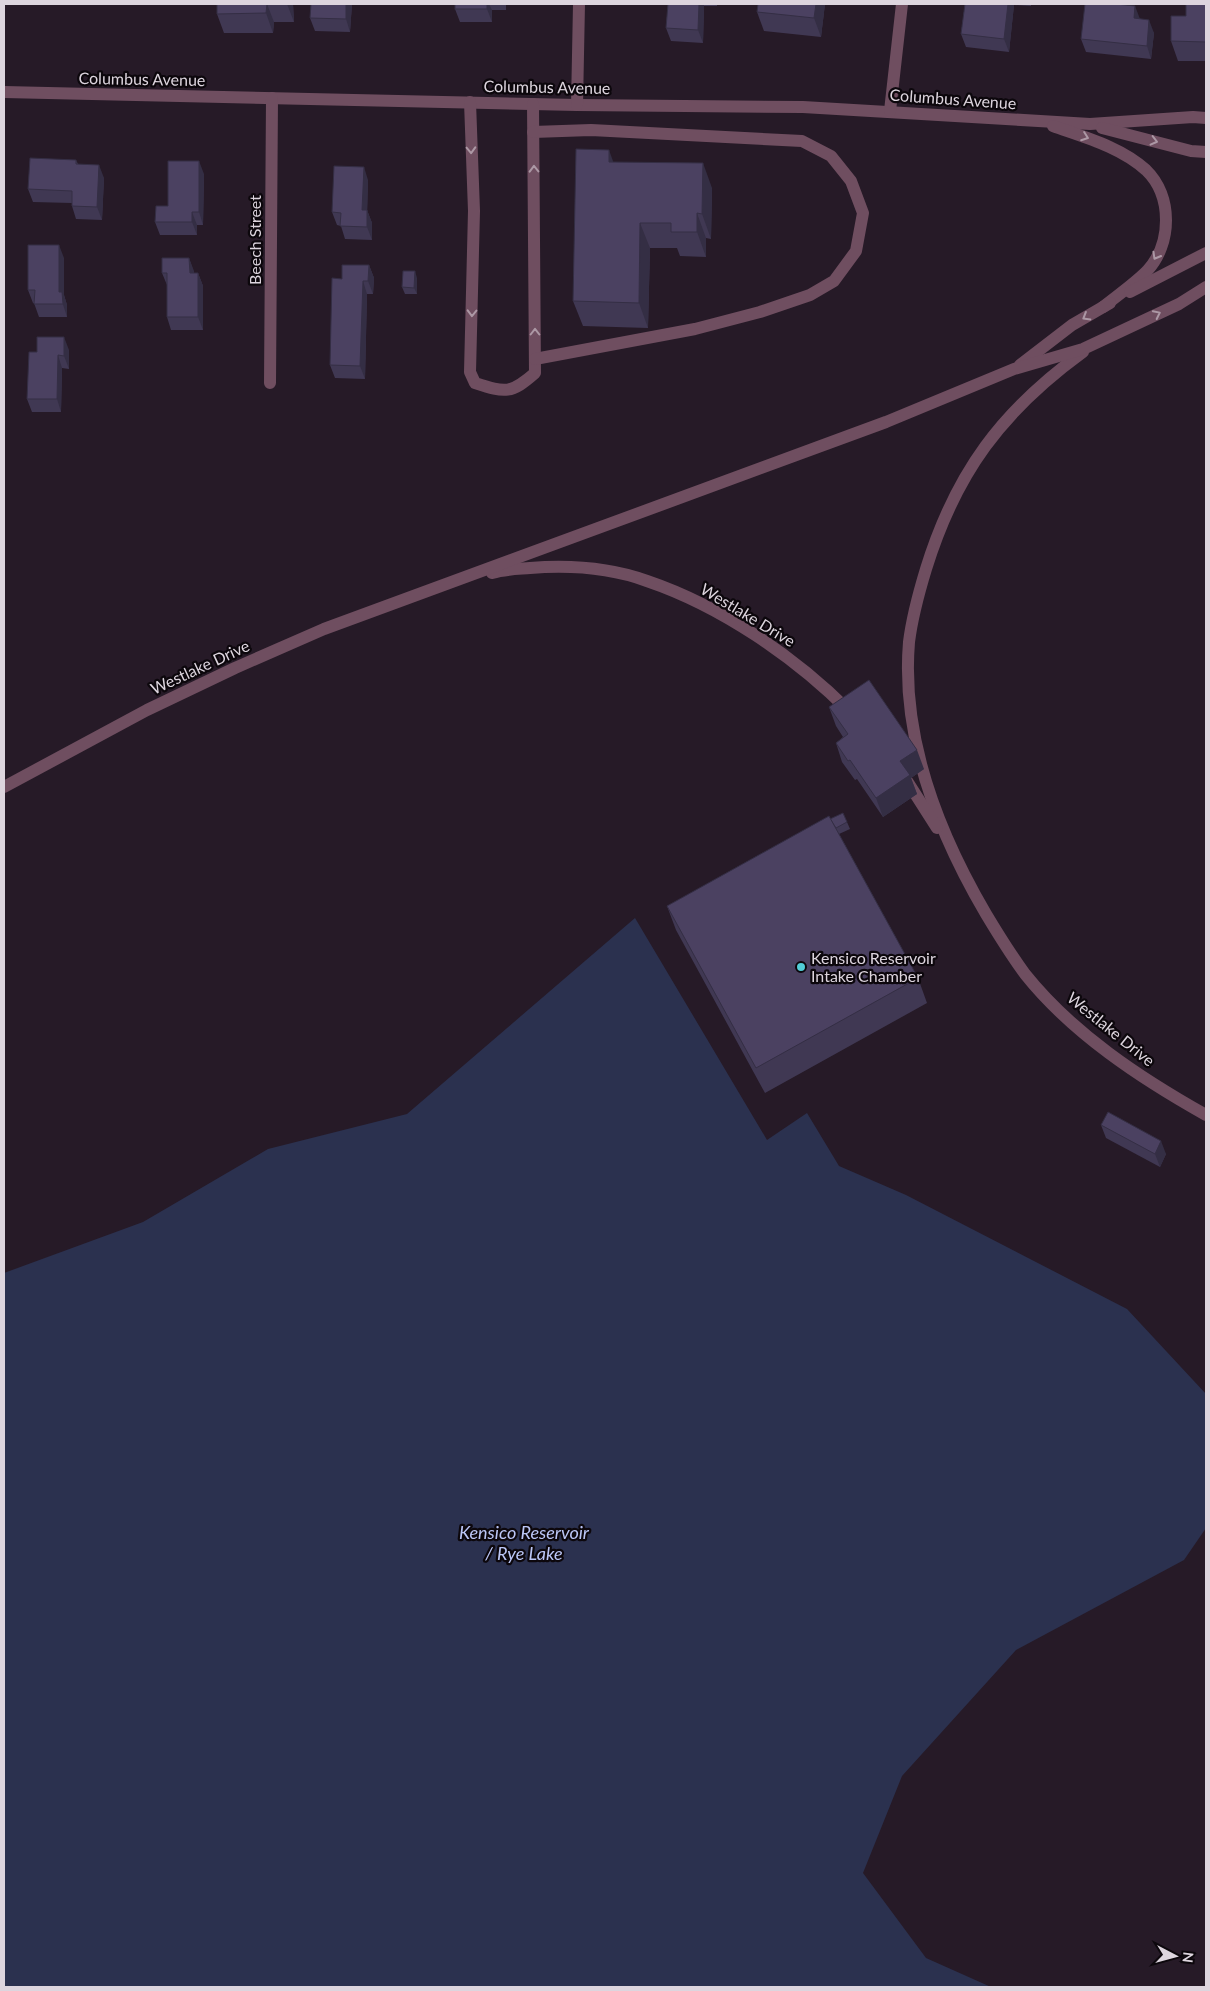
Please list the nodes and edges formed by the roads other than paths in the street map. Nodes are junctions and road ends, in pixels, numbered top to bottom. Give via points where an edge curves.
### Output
1 (579, 4) edge
2 (902, 4) edge
3 (4, 92) edge
4 (272, 98) junction
5 (470, 102) junction
6 (533, 104) junction
7 (577, 105) junction
8 (890, 111) junction
9 (1206, 118) edge
10 (1039, 120) junction
11 (1090, 124) junction
12 (534, 132) junction
13 (1206, 152) edge
14 (1206, 253) edge
15 (1206, 289) edge
16 (1103, 307) junction
17 (1116, 334) junction
18 (535, 359) junction
19 (1014, 369) junction
20 (270, 383) dead end
21 (418, 594) junction
22 (860, 722) edge
23 (900, 770) edge
24 (4, 787) edge
25 (963, 875) junction
26 (1206, 1114) edge

1 - 7 street
2 - 8 street
3 - 4 street, Columbus Avenue
4 - 5 street, Columbus Avenue
4 - 20 street, Beech Street
5 - 6 street, Columbus Avenue
5 -> 18 street via 474,211 470,372 476,384 498,391 519,388 535,373
6 - 7 street, Columbus Avenue
6 - 12 street
7 - 8 street, Columbus Avenue
8 - 10 street, Columbus Avenue
9 - 11 street, Columbus Avenue
10 - 11 street, Columbus Avenue
10 -> 16 street via 1128,157 1146,170 1159,189 1165,207 1166,229 1160,250 1148,269
11 -> 13 street, Columbus Avenue via 1191,151
18 -> 12 street
12 - 18 street via 591,130 802,141 831,156 851,181 863,213 856,251 834,281 810,295 695,329
14 - 16 street
17 -> 15 street
16 -> 19 street via 1072,325
17 - 19 street via 1083,349
17 - 25 street, Westlake Drive via 1053,374 1013,410 981,450 950,505 920,590 909,642 909,702 921,762 940,822
19 - 21 street, Westlake Drive via 886,422
21 - 22 street, Westlake Drive via 499,571 549,566 598,570 646,580 695,601 744,628 803,670
21 - 24 street, Westlake Drive via 324,629 235,668 146,710
23 - 25 street, Westlake Drive via 930,815
25 - 26 street, Westlake Drive via 1025,974 1063,1015 1104,1049

